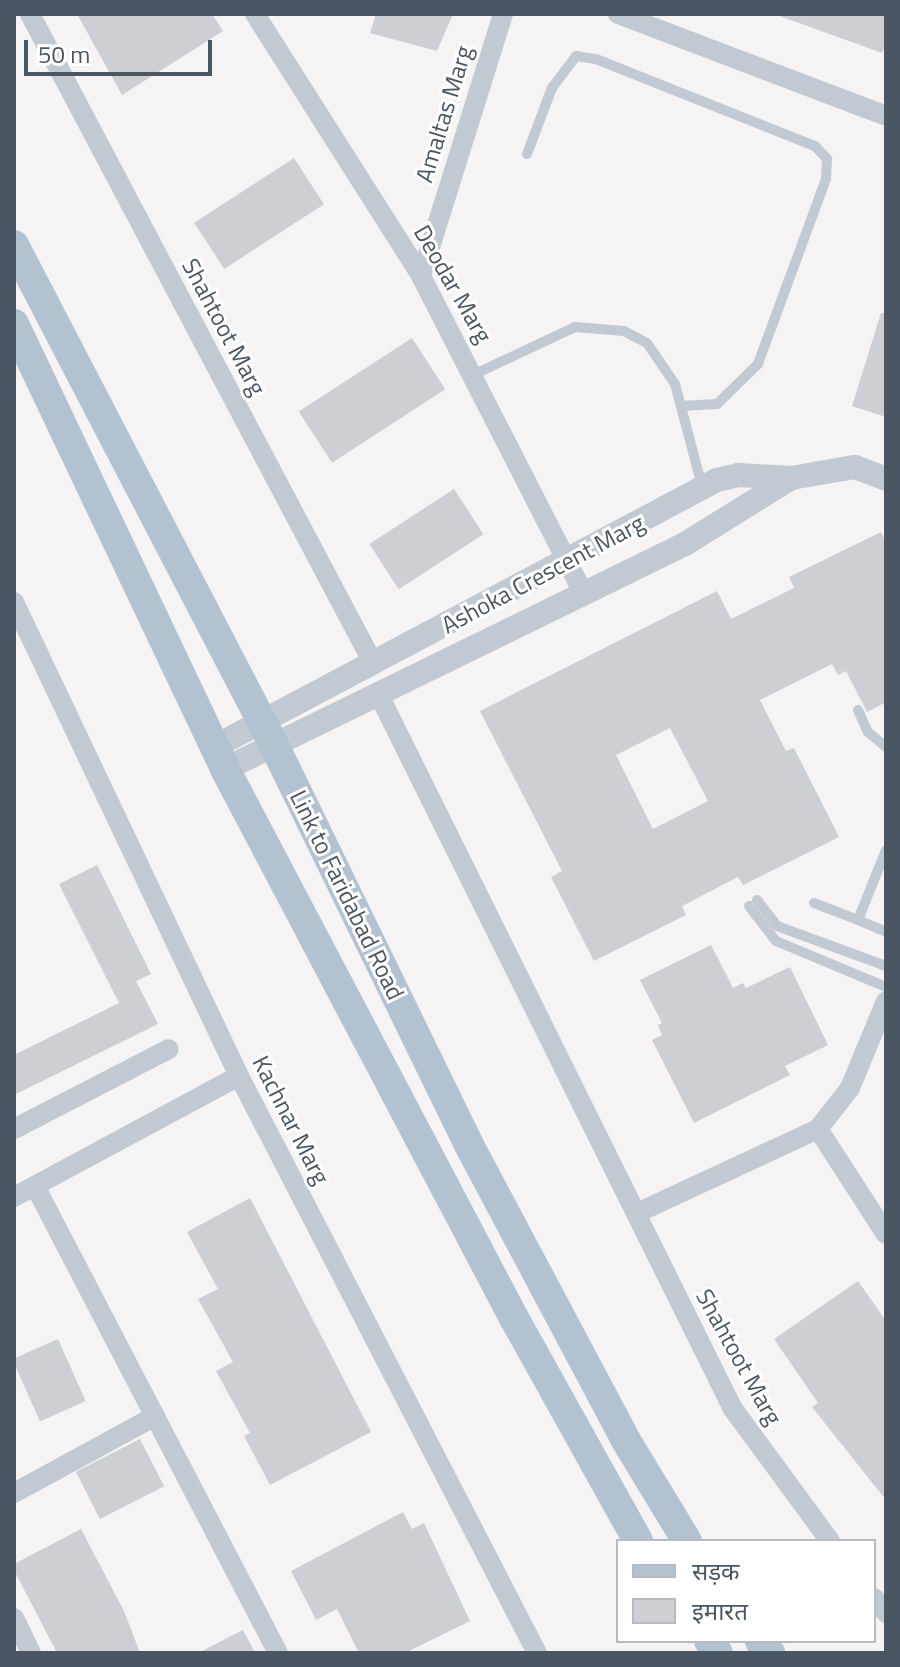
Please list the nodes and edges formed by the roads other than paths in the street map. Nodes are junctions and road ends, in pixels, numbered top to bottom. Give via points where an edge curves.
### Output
1 (30, 14) edge
2 (255, 14) edge
3 (503, 14) edge
4 (618, 14) edge
5 (886, 116) edge
6 (527, 154) dead end
7 (14, 245) edge
8 (421, 276) junction
9 (14, 324) edge
10 (475, 374) junction
11 (684, 406) junction
12 (791, 478) junction
13 (886, 479) edge
14 (703, 488) junction
15 (569, 562) junction
16 (583, 593) junction
17 (14, 602) edge
18 (373, 663) junction
19 (378, 693) junction
20 (858, 710) dead end
21 (267, 731) junction
22 (886, 747) edge
23 (220, 758) junction
24 (886, 850) edge
25 (814, 903) dead end
26 (858, 920) junction
27 (886, 932) edge
28 (886, 966) edge
29 (886, 987) edge
30 (884, 1014) edge
31 (169, 1049) dead end
32 (239, 1076) junction
33 (14, 1129) edge
34 (818, 1129) junction
35 (35, 1186) junction
36 (14, 1197) edge
37 (637, 1213) junction
38 (886, 1234) edge
39 (155, 1416) junction
40 (14, 1493) edge
41 (637, 1539) edge
42 (686, 1539) edge
43 (829, 1539) edge
44 (14, 1618) edge
45 (535, 1652) edge
46 (31, 1653) edge
47 (278, 1653) edge

1 - 18 street, Shahtoot Marg
2 - 8 street, Deodar Marg
3 - 8 street, Amaltas Marg
4 - 5 street
6 - 11 lane via 552,88 576,56 596,59 815,146 827,159 826,179 758,364 717,404
7 - 21 main road, Link to Faridabad Road
8 - 10 street, Deodar Marg
9 - 23 main road, Link to Faridabad Road
10 - 11 lane via 575,327 609,327 647,343
10 - 15 street, Deodar Marg
11 - 14 lane
12 - 13 street, Ashoka Crescent Marg via 855,467
12 - 14 street, Ashoka Crescent Marg via 728,476
12 - 16 street via 729,521
14 - 15 street, Ashoka Crescent Marg
15 - 16 street, Deodar Marg
15 - 18 street, Ashoka Crescent Marg
16 - 19 street
17 - 32 street, Kachnar Marg
18 - 21 street, Ashoka Crescent Marg
19 - 21 street
19 - 37 street, Shahtoot Marg
20 - 22 lane via 868,732
21 - 23 street
21 - 42 main road, Link to Faridabad Road via 469,1145 625,1439
23 - 41 main road, Link to Faridabad Road via 521,1331
24 - 26 lane
25 - 26 lane
26 - 27 lane
28 - 29 lane via 777,926 753,903 776,941
30 - 34 street via 850,1088
31 - 33 street
32 - 35 street
32 - 45 street, Kachnar Marg
34 - 37 street
34 - 38 street
35 - 36 street
35 - 39 street
37 - 43 street, Shahtoot Marg via 733,1409
39 - 40 street
39 - 47 street
44 - 46 street

